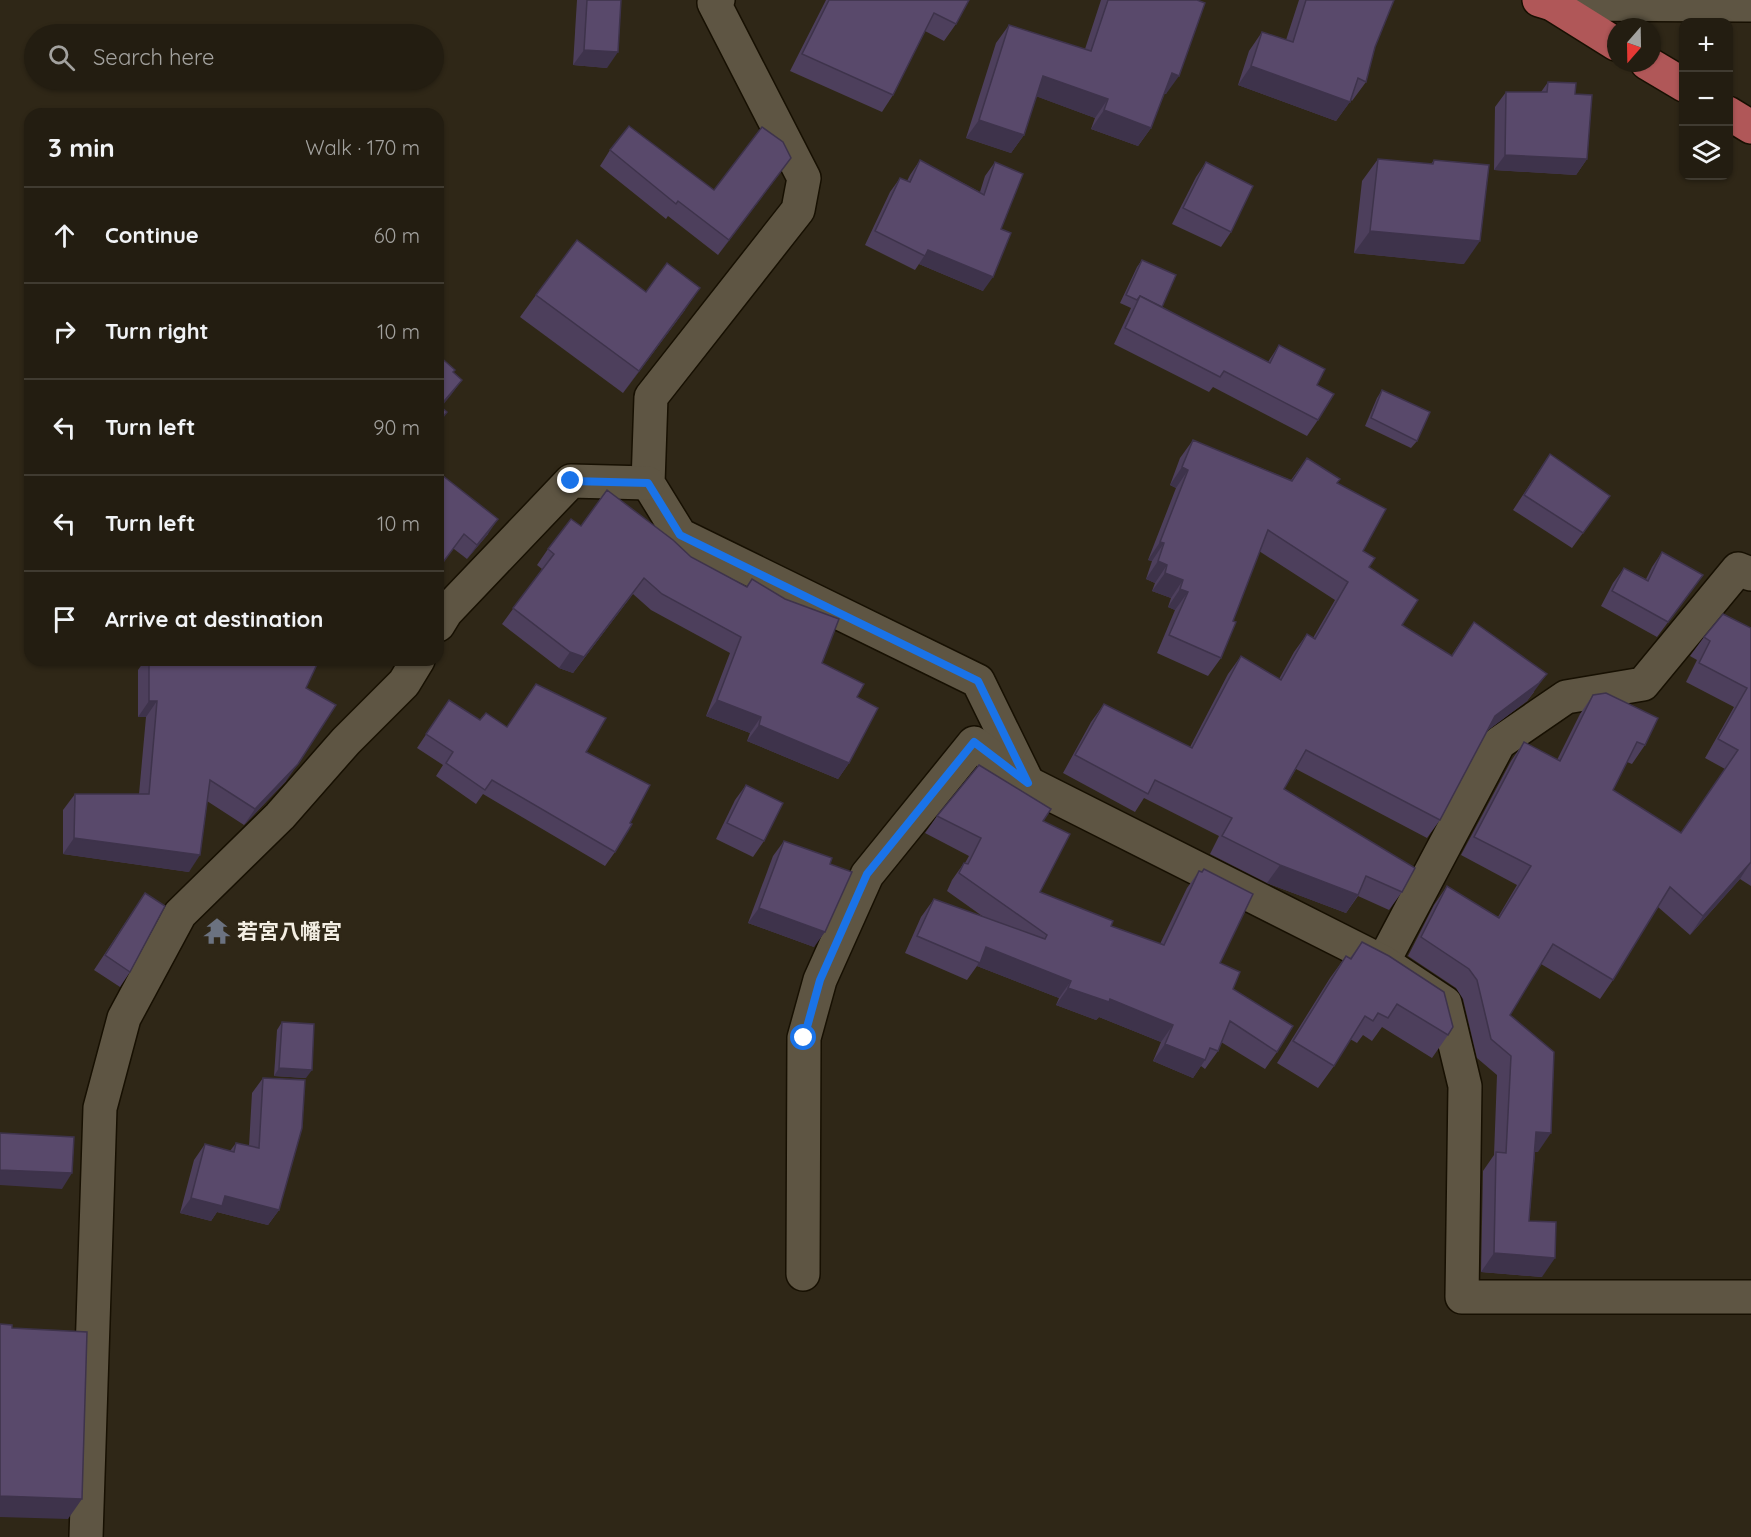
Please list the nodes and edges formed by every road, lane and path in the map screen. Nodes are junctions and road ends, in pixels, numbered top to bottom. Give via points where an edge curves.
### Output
1 (718, 0) edge
2 (1546, 2) edge
3 (1751, 4) edge
4 (1607, 39) edge
5 (1661, 72) edge
6 (1679, 83) edge
7 (1733, 116) edge
8 (1751, 127) edge
9 (648, 483) junction
10 (1751, 574) edge
11 (444, 615) edge
12 (414, 666) edge
13 (1028, 783) junction
14 (1383, 962) junction
15 (803, 1274) dead end
16 (1751, 1298) edge
17 (86, 1537) edge

1 - 9 street via 714,3 804,178 798,210 651,397
2 - 3 street
2 - 4 main road
5 - 6 main road
7 - 8 main road
9 - 11 street via 571,481
9 - 13 street via 680,535 978,681
10 - 14 street via 1738,569 1643,684 1566,697 1499,743
12 - 17 street via 404,683 280,816 180,914 124,1018 100,1108
13 - 14 street
13 - 15 street via 974,742 867,874 820,980 804,1038
14 - 16 street via 1445,1003 1465,1086 1462,1297

